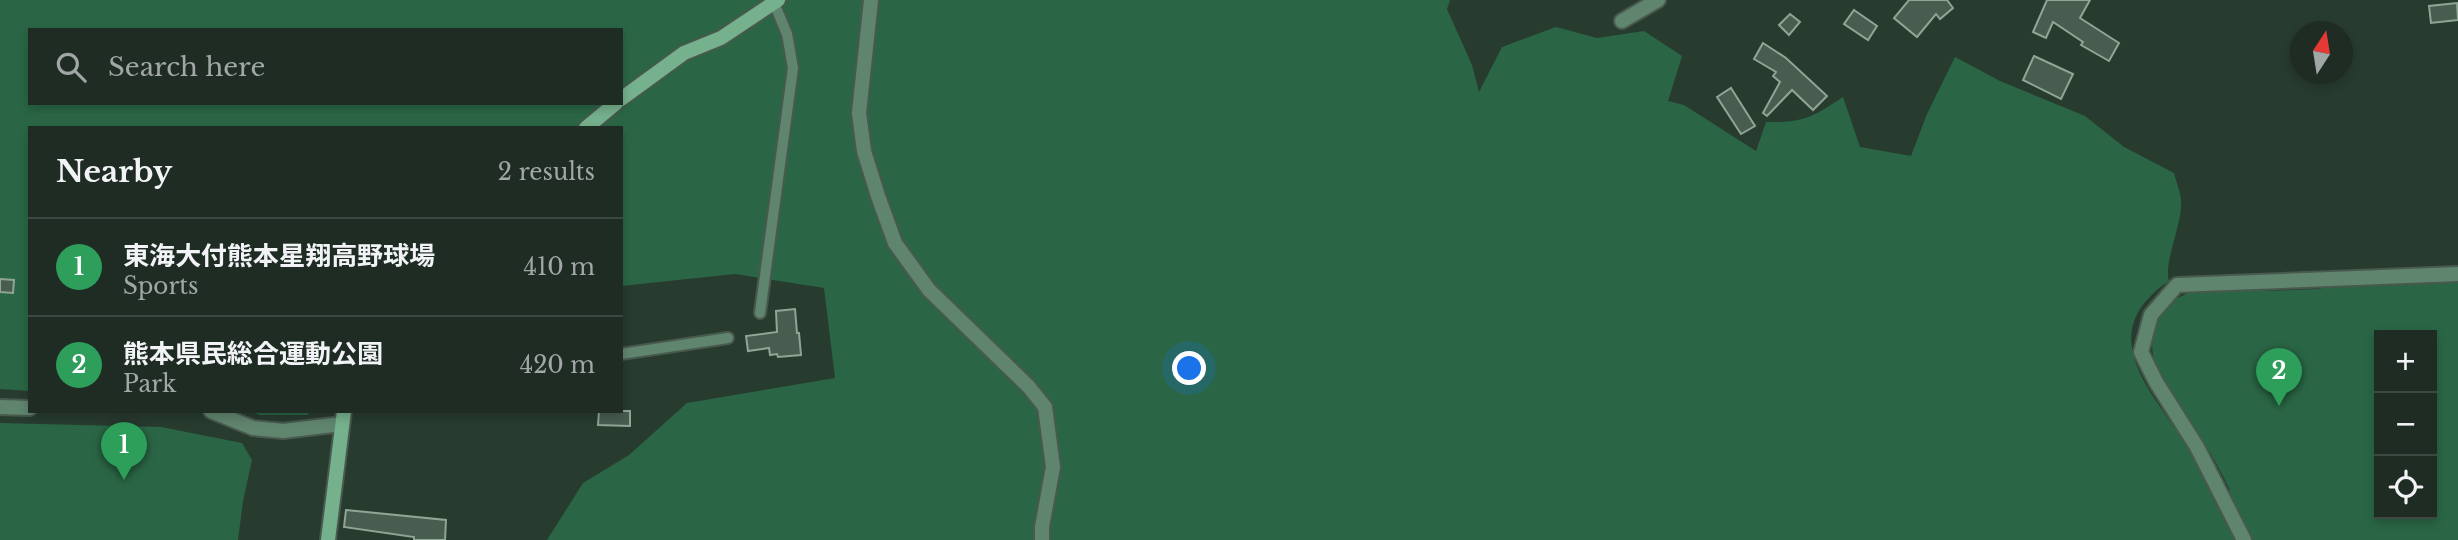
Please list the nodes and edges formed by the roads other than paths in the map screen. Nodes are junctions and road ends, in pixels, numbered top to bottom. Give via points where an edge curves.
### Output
1 (871, 0) edge
2 (1658, 0) edge
3 (776, 1) edge
4 (1622, 20) dead end
5 (623, 98) edge
6 (614, 105) edge
7 (588, 126) edge
8 (2458, 274) edge
9 (760, 313) dead end
10 (728, 338) dead end
11 (623, 354) edge
12 (0, 407) edge
13 (28, 408) edge
14 (216, 413) edge
15 (343, 418) edge
16 (328, 540) edge
17 (1042, 540) edge
18 (2244, 540) edge

1 - 17 street via 859,113 874,185 895,243 929,290 1045,407 1053,467
2 - 4 street
3 - 5 main road via 720,37 684,53
3 - 9 lane via 793,68
6 - 7 main road
8 - 18 street via 2177,285 2151,315 2141,352
10 - 11 lane
12 - 13 street
14 - 15 street via 253,428 283,431
15 - 16 main road

